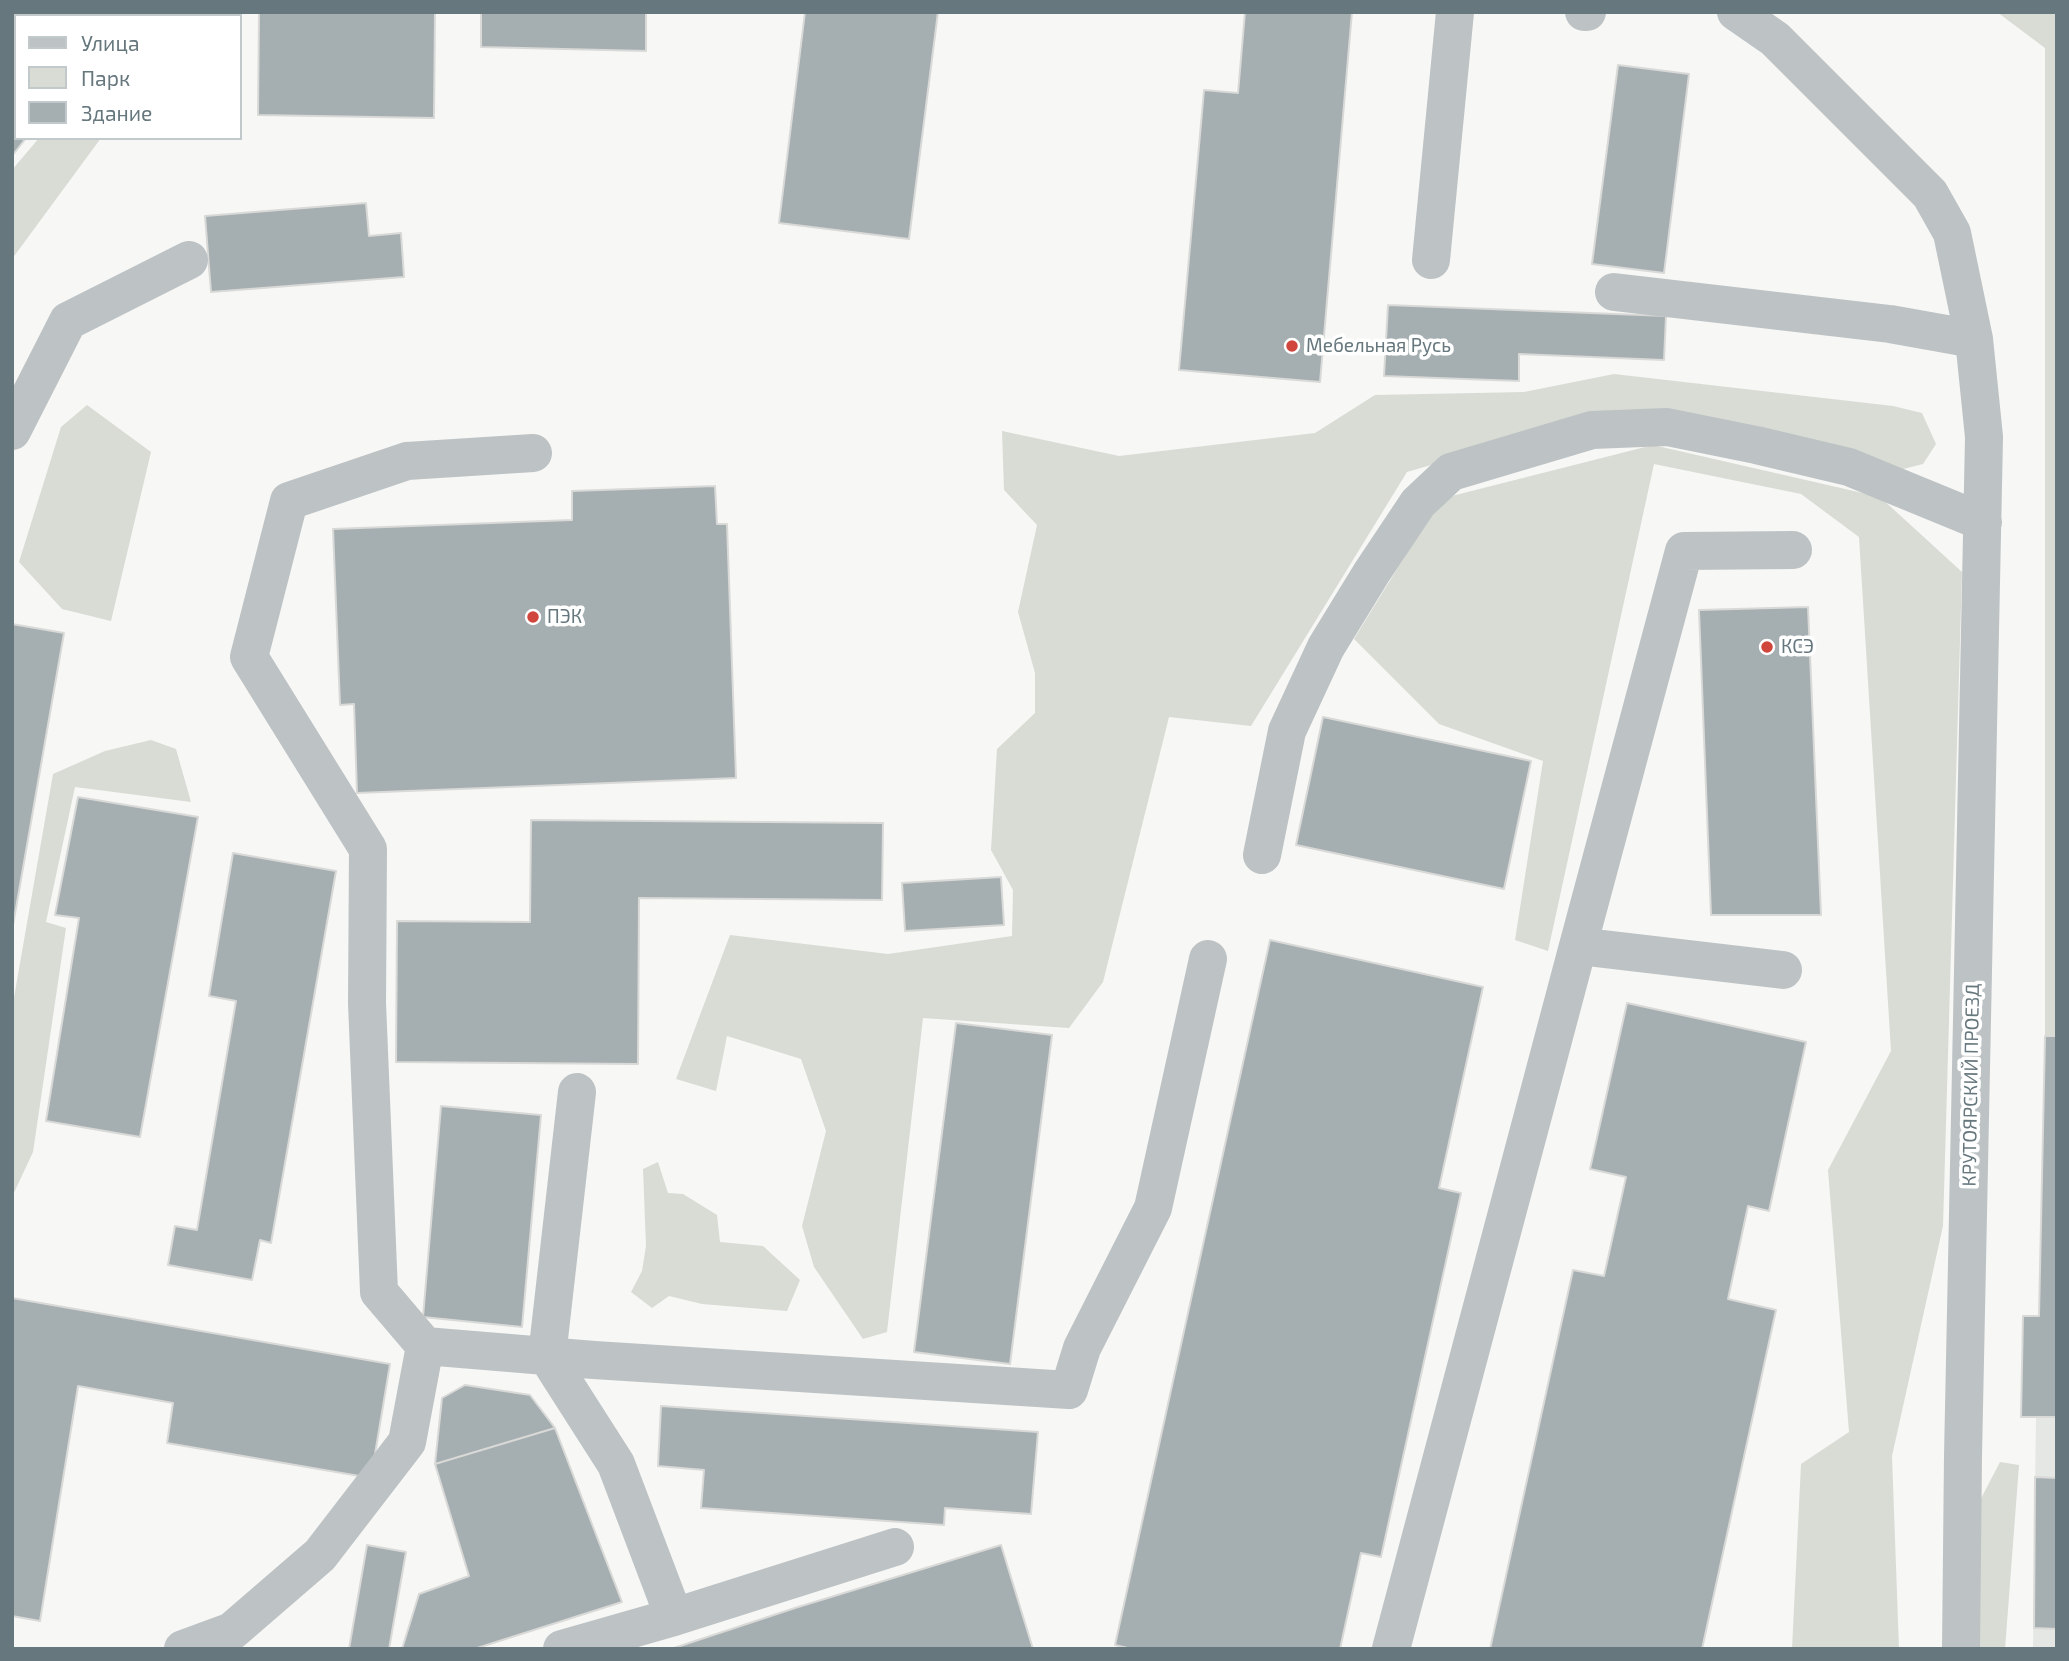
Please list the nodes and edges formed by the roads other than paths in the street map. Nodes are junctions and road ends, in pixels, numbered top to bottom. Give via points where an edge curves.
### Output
1 (1455, 12) edge
2 (1735, 12) edge
3 (189, 260) dead end
4 (1431, 260) dead end
5 (1614, 292) dead end
6 (1974, 339) junction
7 (12, 431) edge
8 (534, 453) dead end
9 (1983, 522) junction
10 (1793, 550) dead end
11 (1262, 855) dead end
12 (1578, 946) junction
13 (1208, 959) dead end
14 (1783, 970) dead end
15 (577, 1092) dead end
16 (425, 1346) junction
17 (547, 1356) junction
18 (895, 1547) dead end
19 (674, 1617) junction
20 (183, 1649) edge
21 (562, 1649) edge
22 (1391, 1649) edge
23 (1961, 1649) edge

1 - 4 street
2 - 6 street, КРУТОЯРСКИЙ ПРОЕЗД via 1774,39 1930,194 1952,233
3 - 7 street via 68,321
5 - 6 street via 1890,324
6 - 9 street, КРУТОЯРСКИЙ ПРОЕЗД via 1984,438
8 - 16 street via 407,461 289,501 249,657 368,849 368,1003 379,1292
9 - 11 street via 1849,467 1667,427 1592,430 1451,472 1418,503 1326,647 1287,731
9 - 23 street, КРУТОЯРСКИЙ ПРОЕЗД
10 - 12 street via 1684,551
12 - 14 street
12 - 22 street
13 - 17 street via 1153,1208 1082,1348 1069,1390
15 - 17 street
16 - 17 street
16 - 20 street via 407,1441 320,1555 232,1631
17 - 19 street via 616,1464
18 - 19 street
19 - 21 street

